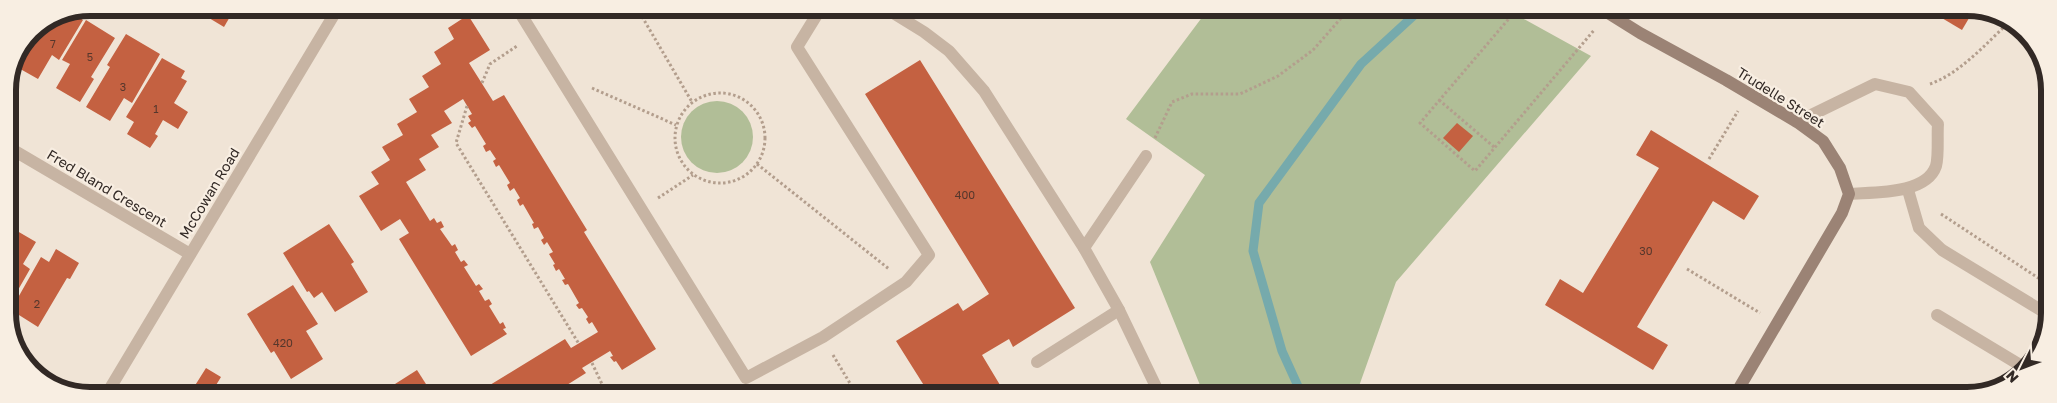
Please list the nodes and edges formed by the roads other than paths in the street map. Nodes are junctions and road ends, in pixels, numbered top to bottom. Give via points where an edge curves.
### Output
1 (333, 16) edge
2 (522, 16) edge
3 (816, 16) edge
4 (898, 16) edge
5 (1613, 16) edge
6 (1797, 122) junction
7 (16, 152) edge
8 (1146, 156) road end
9 (1908, 190) junction
10 (1848, 194) junction
11 (1084, 248) junction
12 (190, 254) junction
13 (1119, 310) junction
14 (2041, 310) edge
15 (1937, 315) dead end
16 (1037, 362) dead end
17 (2019, 364) edge
18 (111, 387) edge
19 (1156, 387) edge
20 (1741, 387) edge

1 - 12 street, McCowan Road
2 - 3 street via 746,378 823,337 906,282 929,255 797,47
4 - 11 street via 949,51 984,91
5 - 6 street, Trudelle Street
6 - 9 street via 1876,84 1909,92 1938,124 1936,167 1924,182
6 - 10 street, Trudelle Street via 1823,141 1840,168
7 - 12 street, Fred Bland Crescent
8 - 11 street
9 - 10 street
9 - 14 street via 1919,228 1942,250
10 - 20 street via 1842,213
11 - 13 street
12 - 18 street, McCowan Road
13 - 16 street
13 - 19 street
15 - 17 street

